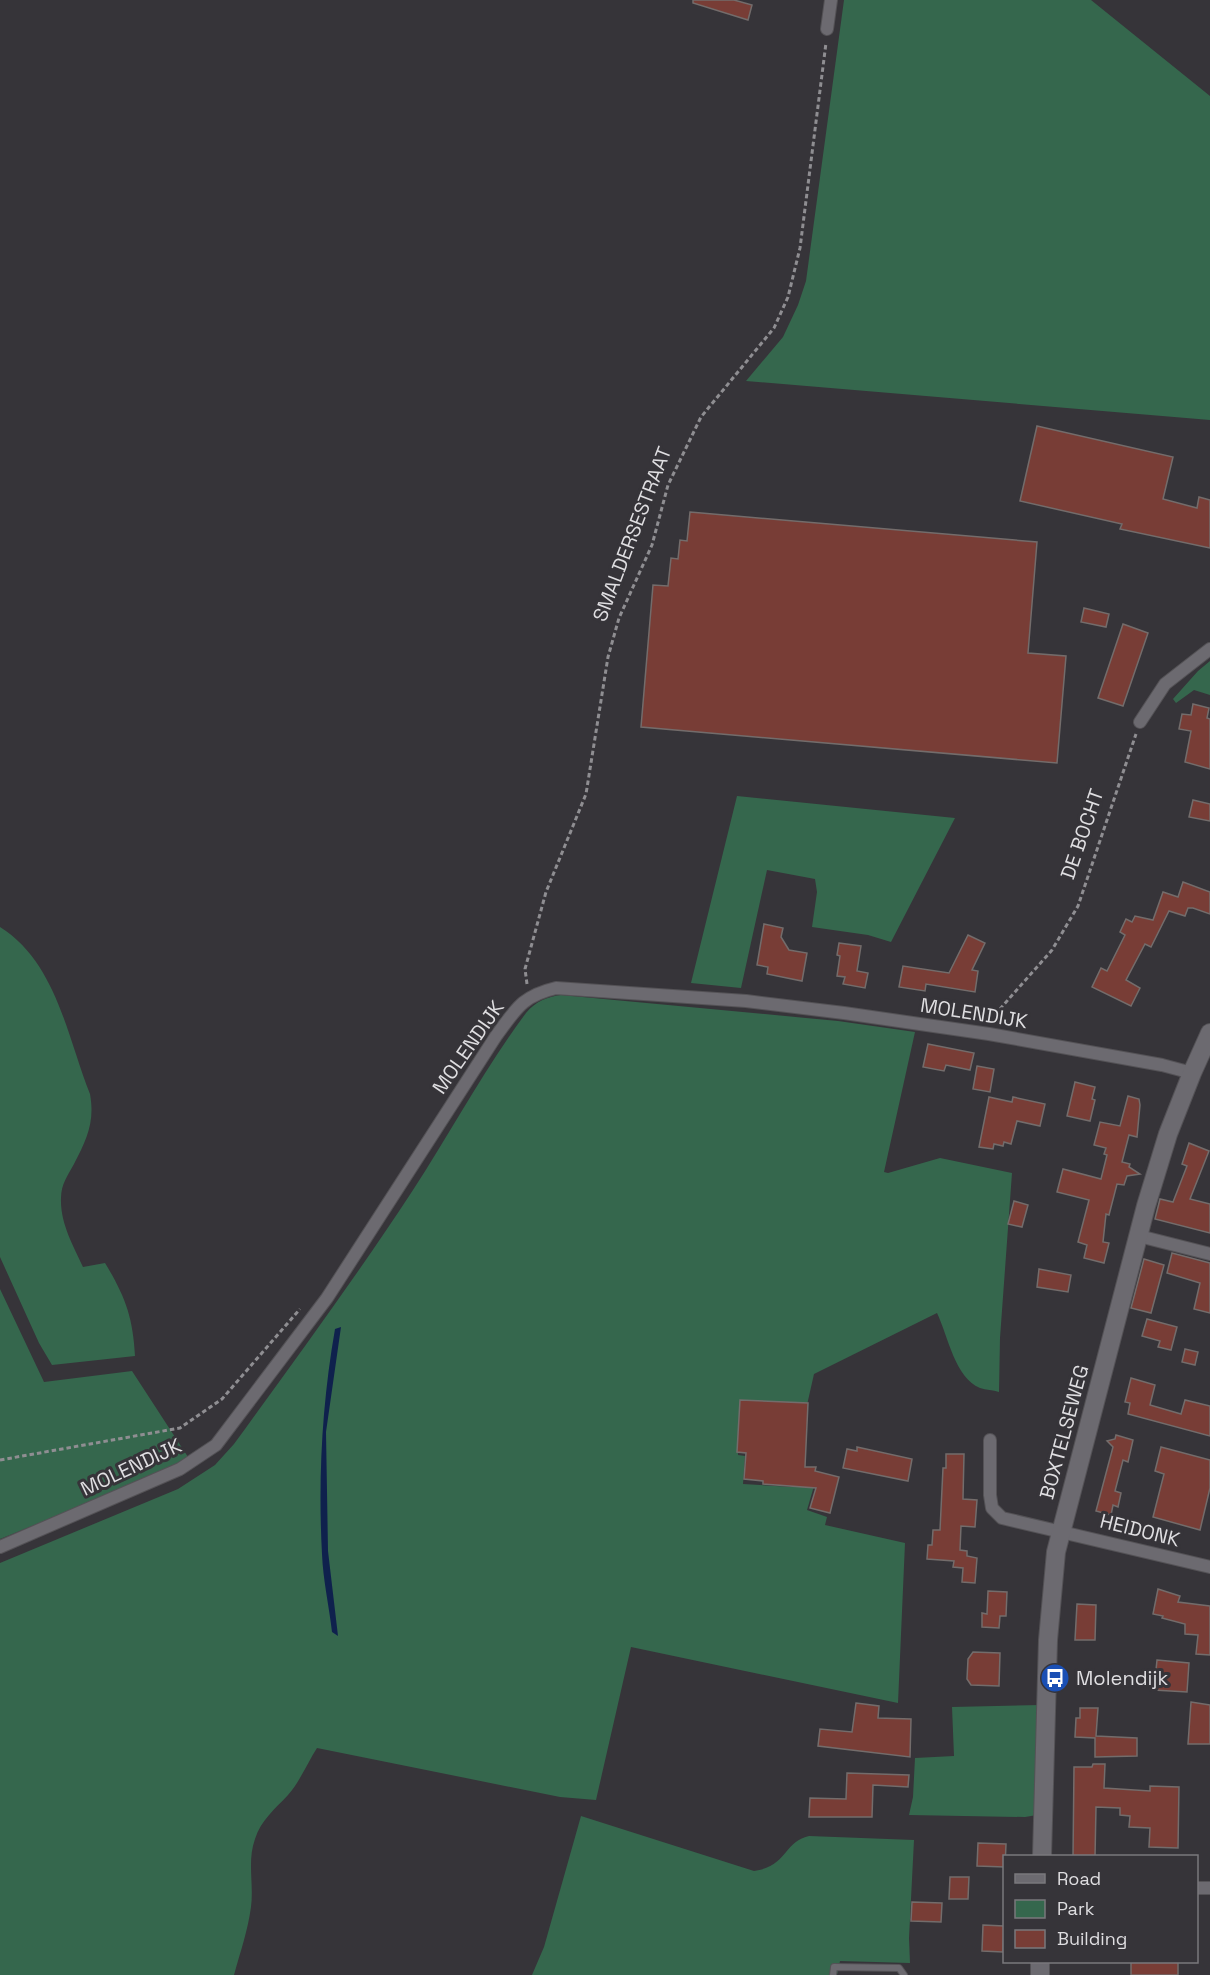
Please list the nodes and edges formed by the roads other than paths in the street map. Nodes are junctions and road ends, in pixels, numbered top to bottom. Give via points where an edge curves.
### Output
1 (831, 0) edge
2 (827, 29) road end
3 (1210, 649) edge
4 (1140, 722) road end
5 (1210, 1033) edge
6 (1192, 1073) junction
7 (1139, 1236) junction
8 (1210, 1254) edge
9 (990, 1440) dead end
10 (1061, 1531) junction
11 (0, 1547) edge
12 (1210, 1567) edge
13 (1042, 1855) edge
14 (833, 1975) edge
15 (904, 1975) edge

1 - 2 street
3 - 4 street via 1165,684
5 - 6 street, BOXTELSEWEG
6 - 7 street, BOXTELSEWEG via 1165,1144
6 - 11 street, MOLENDIJK via 989,1034 747,1001 556,988 531,996 496,1036 327,1298 216,1445 180,1469
7 - 8 street
7 - 10 street, BOXTELSEWEG
9 - 10 street, HEIDONK via 992,1508 1002,1518
10 - 12 street, HEIDONK
10 - 13 street, BOXTELSEWEG via 1048,1640
14 - 15 lane via 834,1967 899,1968

